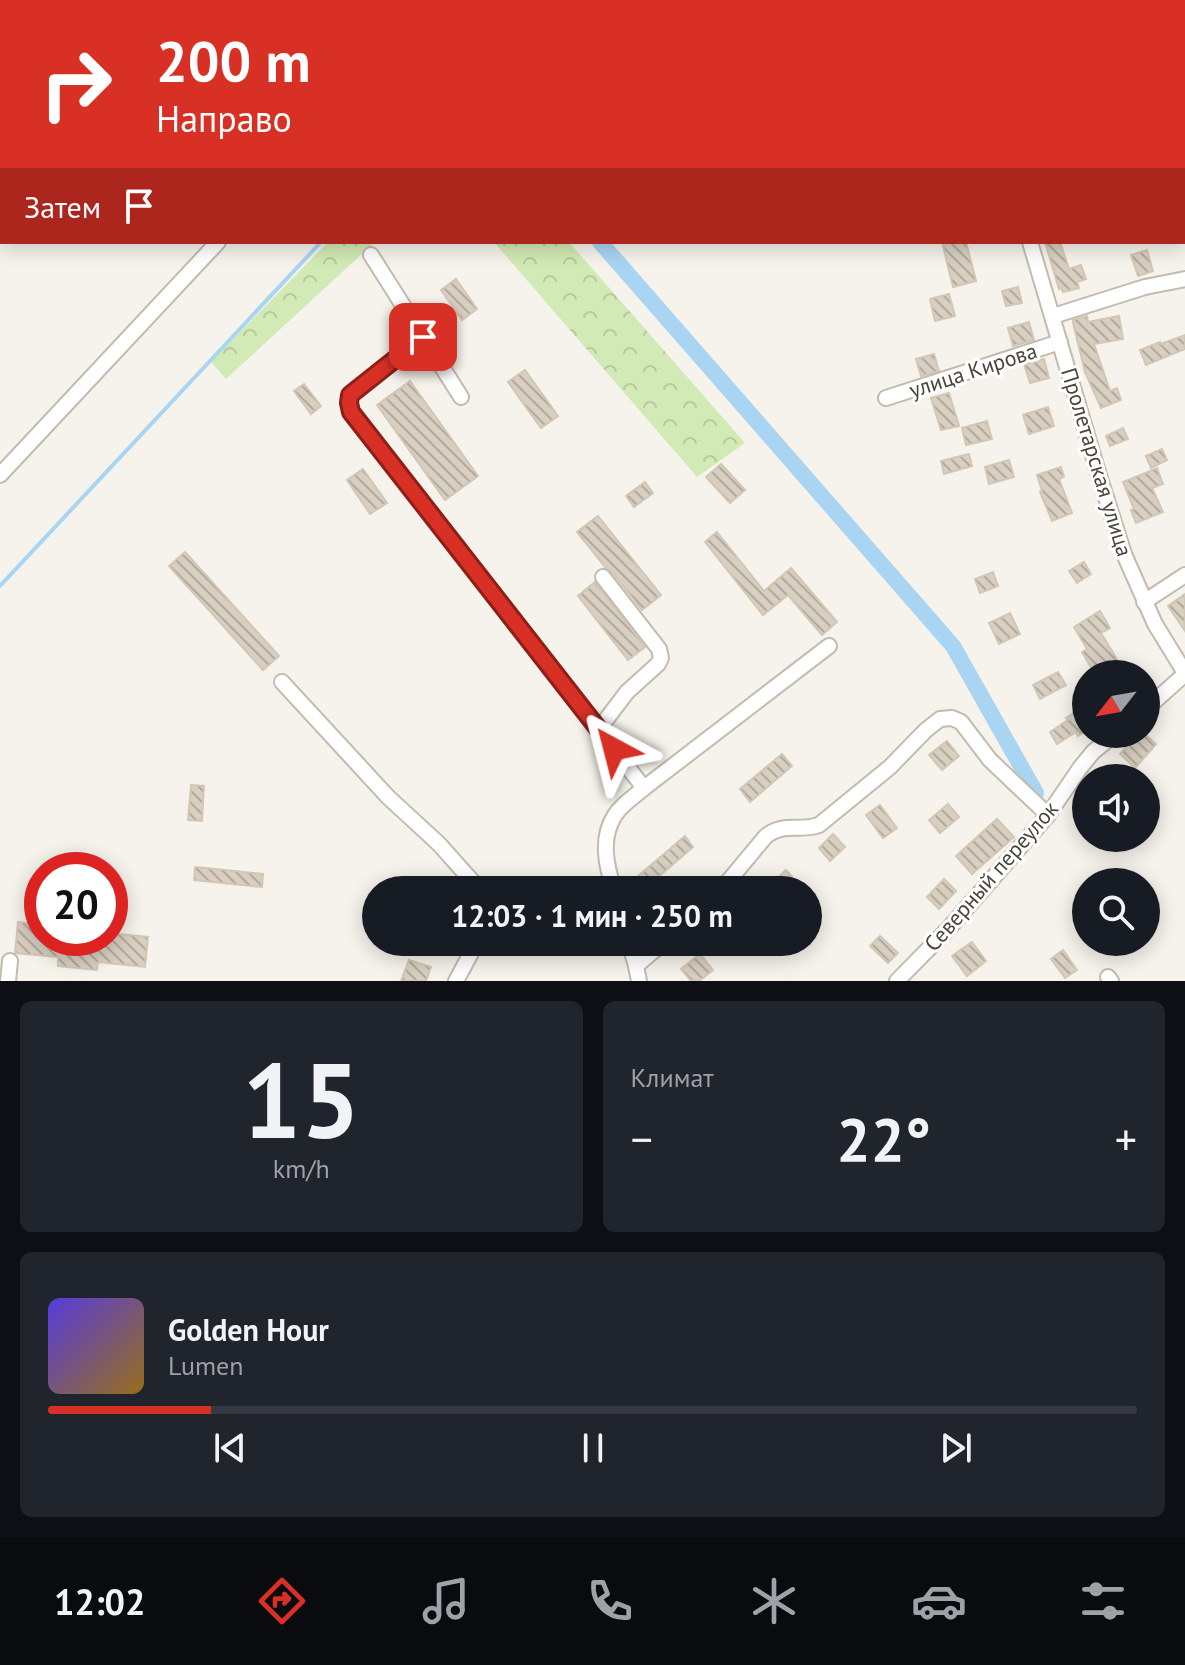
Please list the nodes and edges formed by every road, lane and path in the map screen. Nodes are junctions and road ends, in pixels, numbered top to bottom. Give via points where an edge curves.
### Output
1 (216, 244) edge
2 (1031, 244) edge
3 (371, 255) dead end
4 (1185, 279) edge
5 (1053, 316) junction
6 (423, 337) junction
7 (1060, 342) junction
8 (461, 397) dead end
9 (886, 398) dead end
10 (0, 475) edge
11 (1185, 575) edge
12 (603, 577) dead end
13 (1144, 602) junction
14 (829, 646) dead end
15 (1185, 673) edge
16 (282, 682) dead end
17 (1160, 696) edge
18 (599, 729) junction
19 (1098, 748) edge
20 (644, 788) junction
21 (1048, 815) junction
22 (468, 876) edge
23 (610, 876) edge
24 (733, 876) edge
25 (469, 956) edge
26 (653, 956) edge
27 (10, 961) dead end
28 (638, 974) edge
29 (8, 981) edge
30 (456, 981) edge
31 (897, 981) edge

1 - 10 street
2 - 5 street, Пролетарская улица
3 - 6 street
4 - 5 street, улица Кирова
5 - 7 street, Пролетарская улица
6 - 8 street
6 - 18 street via 350,395 351,412
7 - 9 street, улица Кирова
7 - 13 street, Пролетарская улица via 1124,554
11 - 13 street
12 - 18 street via 661,658
13 - 15 street, Пролетарская улица
14 - 20 street
15 - 17 street
16 - 22 street
18 - 20 street
19 - 21 street, Северный переулок
20 - 23 street via 616,812 606,833
21 - 24 street via 990,760 961,722 940,719 819,825 785,827 766,836
21 - 31 street, Северный переулок
25 - 30 street
26 - 28 street
27 - 29 street

